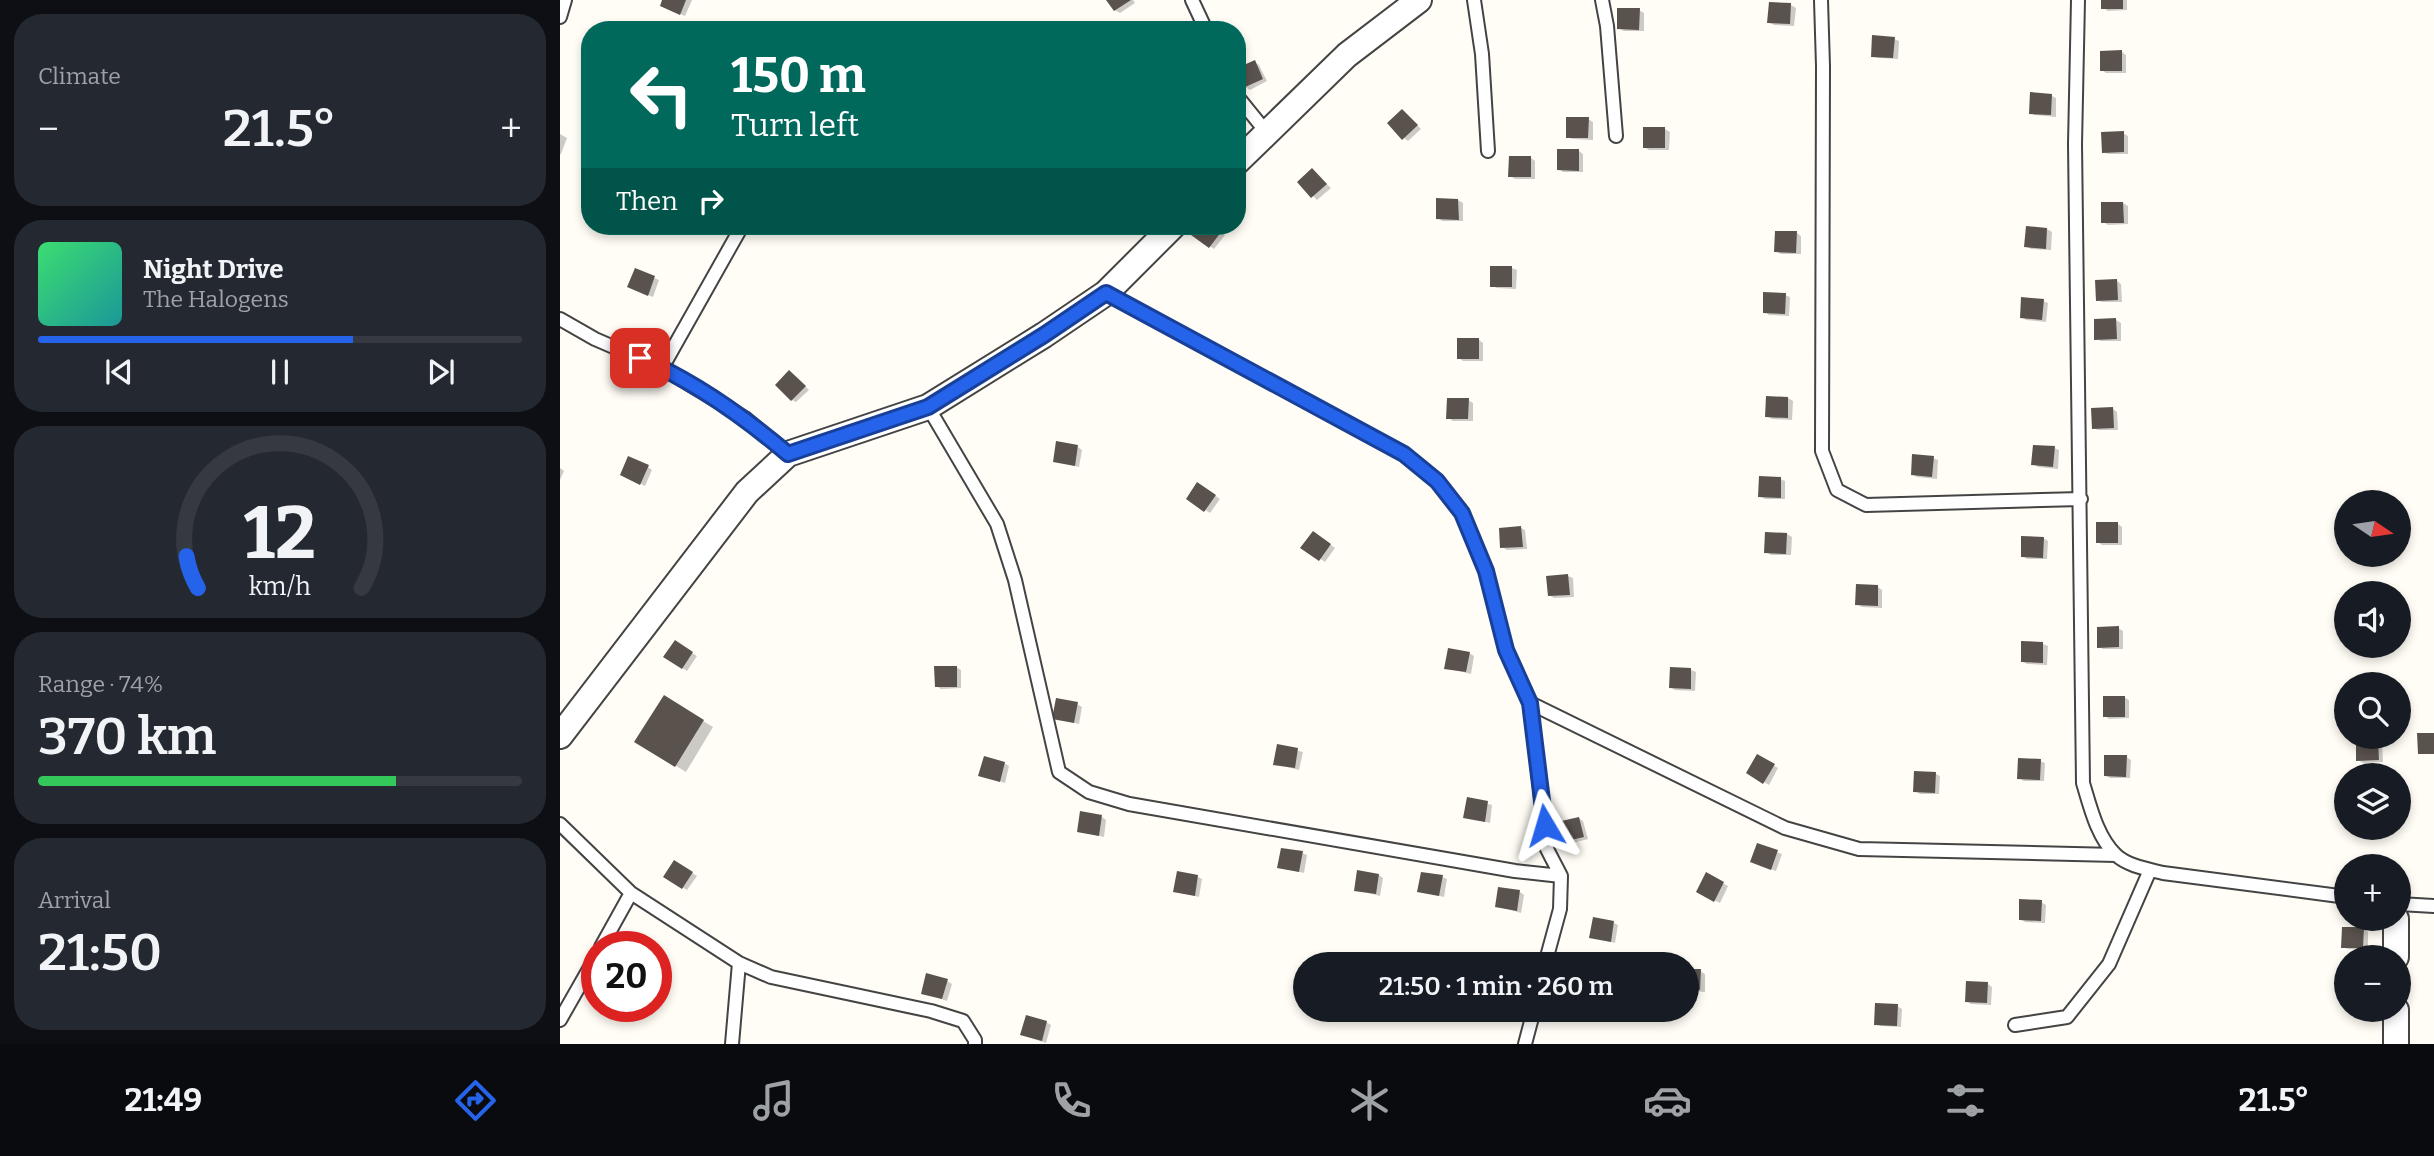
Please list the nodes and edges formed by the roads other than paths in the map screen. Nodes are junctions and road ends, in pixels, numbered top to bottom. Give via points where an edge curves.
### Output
1 (565, 0) edge
2 (1192, 0) edge
3 (1419, 0) edge
4 (1474, 0) edge
5 (1602, 0) edge
6 (1821, 0) edge
7 (2078, 0) edge
8 (560, 17) edge
9 (1202, 21) edge
10 (1246, 107) edge
11 (1267, 134) junction
12 (1616, 136) dead end
13 (1488, 151) dead end
14 (1246, 154) edge
15 (737, 235) edge
16 (1164, 235) edge
17 (1106, 293) junction
18 (560, 319) edge
19 (662, 368) junction
20 (928, 407) junction
21 (788, 454) junction
22 (2081, 499) junction
23 (1530, 703) junction
24 (560, 736) edge
25 (560, 824) edge
26 (2116, 855) junction
27 (2150, 870) junction
28 (1561, 876) junction
29 (631, 893) junction
30 (2334, 895) edge
31 (2411, 905) edge
32 (2434, 906) edge
33 (610, 931) edge
34 (1548, 952) edge
35 (739, 963) junction
36 (581, 983) edge
37 (560, 1020) edge
38 (1531, 1022) edge
39 (2396, 1022) edge
40 (2015, 1025) dead end
41 (732, 1044) edge
42 (975, 1044) edge
43 (1525, 1044) edge
44 (2396, 1044) edge

1 - 8 lane
2 - 9 lane
3 - 11 street via 1347,55
4 - 13 lane
5 - 12 lane
6 - 22 lane via 1822,451 1837,489 1866,505
7 - 22 lane
10 - 11 lane
11 - 14 street
15 - 19 lane
16 - 17 street
17 - 20 street
17 - 23 lane via 1404,454 1437,481 1462,513 1486,571 1506,650
18 - 19 lane
19 - 21 lane via 745,418
20 - 21 street
20 - 28 lane via 997,524 1015,580 1059,772 1089,792 1129,804
21 - 24 street via 747,492
22 - 26 lane via 2083,783 2095,824
23 - 26 lane via 1785,828 1825,841 1859,849
23 - 28 lane via 1548,849
25 - 29 lane
26 - 27 lane
27 - 30 lane
27 - 40 lane via 2109,964 2067,1017
28 - 34 lane via 1560,909
29 - 33 lane
29 - 35 lane
31 - 32 lane
35 - 41 lane
35 - 42 lane via 771,977 963,1021
36 - 37 lane
38 - 43 lane
39 - 44 street

